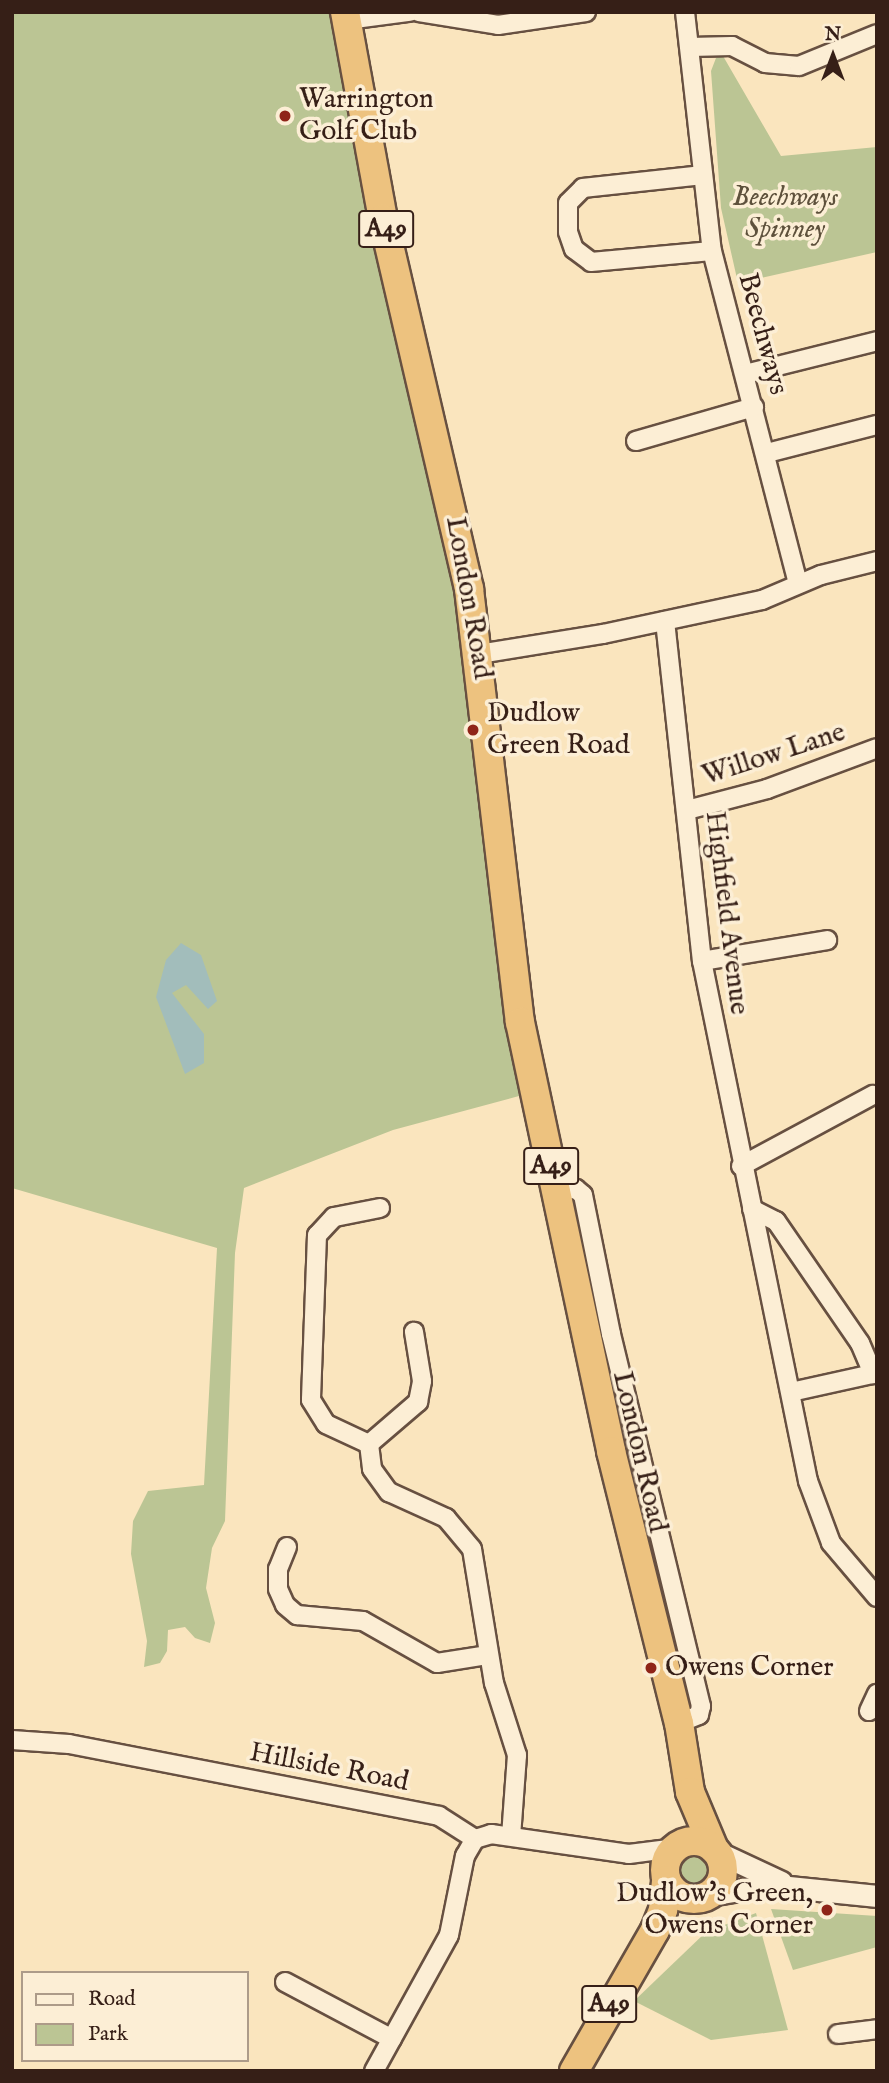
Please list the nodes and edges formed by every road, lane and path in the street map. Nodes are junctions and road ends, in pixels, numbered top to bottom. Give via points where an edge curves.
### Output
1 (409, 12) edge
2 (419, 12) edge
3 (586, 12) edge
4 (685, 12) edge
5 (346, 16) edge
6 (877, 34) edge
7 (690, 47) junction
8 (703, 175) junction
9 (712, 251) junction
10 (877, 341) edge
11 (746, 374) junction
12 (754, 407) junction
13 (877, 425) edge
14 (636, 441) dead end
15 (767, 453) junction
16 (877, 561) edge
17 (799, 583) junction
18 (665, 621) junction
19 (480, 654) junction
20 (877, 748) edge
21 (687, 810) junction
22 (827, 940) dead end
23 (702, 961) junction
24 (873, 1094) edge
25 (741, 1166) junction
26 (383, 1209) dead end
27 (752, 1209) junction
28 (415, 1329) dead end
29 (875, 1374) edge
30 (791, 1392) junction
31 (369, 1444) junction
32 (289, 1544) dead end
33 (877, 1597) edge
34 (488, 1655) junction
35 (877, 1694) edge
36 (869, 1711) dead end
37 (12, 1740) edge
38 (690, 1791) junction
39 (511, 1836) junction
40 (475, 1839) junction
41 (676, 1847) junction
42 (716, 1850) junction
43 (629, 1854) junction
44 (665, 1878) junction
45 (793, 1887) junction
46 (708, 1896) junction
47 (877, 1896) edge
48 (649, 1941) junction
49 (285, 1982) dead end
50 (877, 2029) edge
51 (838, 2034) dead end
52 (392, 2039) junction
53 (373, 2071) edge
54 (574, 2071) edge

1 - 5 street
2 - 3 street via 498,25
4 - 7 street, Beechways
5 - 19 highway, London Road / A49 via 383,219 451,500
6 - 7 street via 799,66 765,63 732,46
7 - 8 street, Beechways
8 - 9 street, Beechways
8 - 9 street via 583,188 568,203 568,232 574,249 591,262
9 - 11 street, Beechways
10 - 11 street
11 - 12 street, Beechways
12 - 14 street
12 - 15 street, Beechways
13 - 15 street
15 - 17 street, Beechways
16 - 17 street
17 - 18 street via 762,600
18 - 19 street
18 - 21 street, Highfield Avenue
19 - 38 highway, London Road / A49 via 512,976 611,1451 679,1723
20 - 21 street, Willow Lane via 767,789
21 - 23 street, Highfield Avenue
22 - 23 street
23 - 25 street, Highfield Avenue
24 - 25 street
25 - 27 street, Highfield Avenue
26 - 31 street via 344,1213 321,1228 315,1242 309,1379 314,1409 336,1431
27 - 29 street via 776,1221 860,1343
27 - 30 street, Highfield Avenue
28 - 31 street via 422,1381 418,1402
29 - 30 street
30 - 33 street, Highfield Avenue via 820,1523 843,1560
31 - 34 street via 372,1469 382,1485 398,1499 446,1518 468,1541 476,1559
32 - 34 street via 278,1569 278,1589 285,1605 297,1615 363,1621 437,1663
34 - 39 street via 518,1762
35 - 36 street
37 - 40 street, Hillside Road via 69,1744 439,1816
38 - 41 highway, London Road / A49 via 686,1825
38 - 42 highway, London Road / A49
39 - 40 street via 491,1834
39 - 43 street
40 - 52 street via 466,1856 449,1935
41 - 42 highway via 694,1841
41 - 43 street
41 - 44 highway, A49 via 666,1860
42 - 45 street
42 - 46 highway, A49 via 723,1875
43 - 44 street
44 - 46 highway via 682,1897
44 - 48 highway, A49 via 663,1910
45 - 46 street via 730,1889
45 - 47 street
46 - 48 highway, A49
48 - 54 highway, A49
49 - 52 street
50 - 51 street
52 - 53 street

